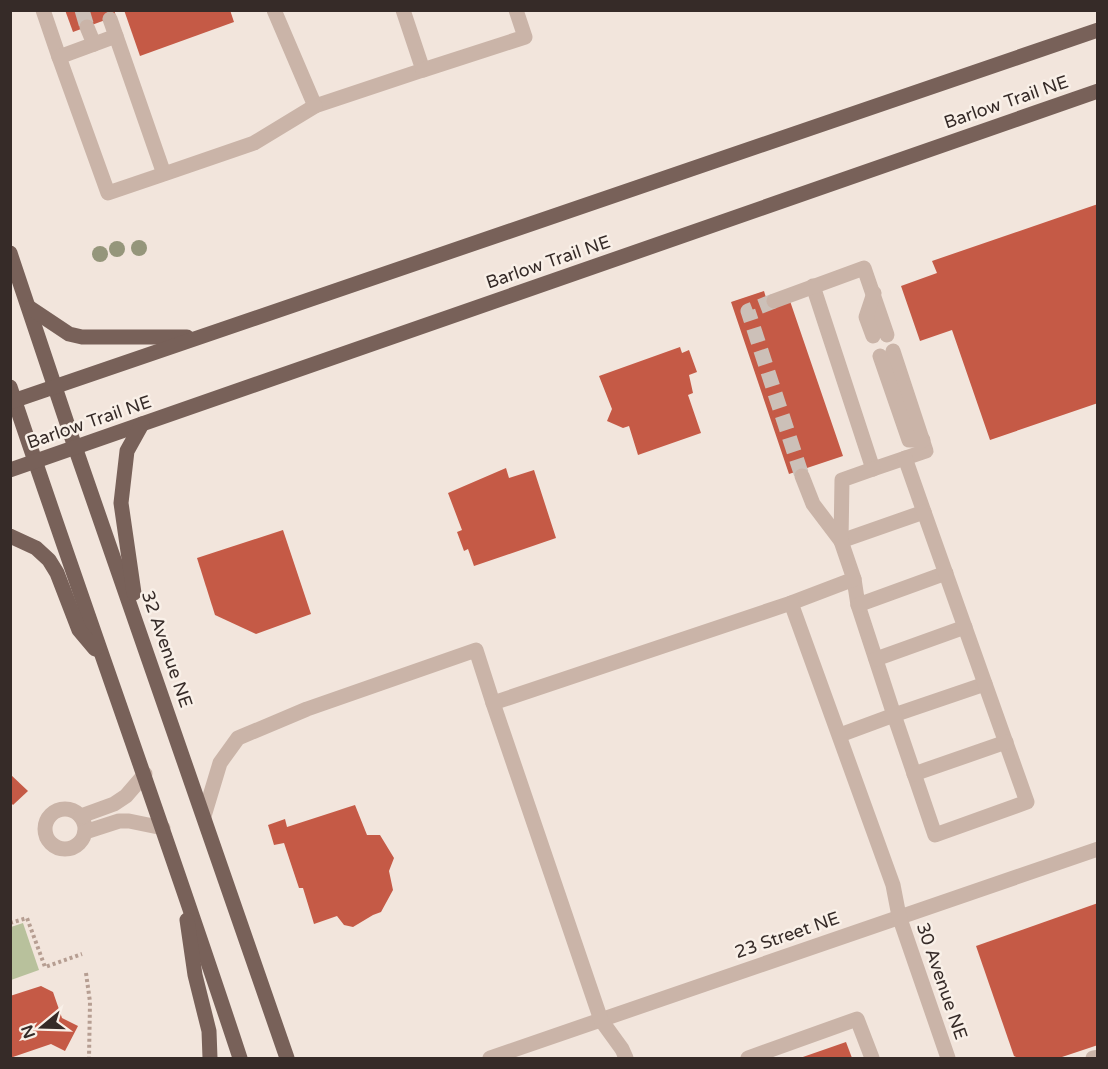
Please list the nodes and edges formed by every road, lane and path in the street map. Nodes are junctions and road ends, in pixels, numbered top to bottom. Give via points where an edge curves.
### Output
1 (43, 10) edge
2 (274, 10) edge
3 (403, 10) edge
4 (516, 10) edge
5 (110, 19) dead end
6 (87, 27) tunnel mouth
7 (1098, 30) edge
8 (116, 36) junction
9 (94, 44) junction
10 (59, 57) junction
11 (423, 70) junction
12 (1098, 91) edge
13 (315, 106) junction
14 (164, 174) junction
15 (10, 253) edge
16 (813, 286) junction
17 (774, 301) tunnel mouth
18 (30, 308) junction
19 (880, 336) dead end
20 (199, 338) junction
21 (886, 353) dead end
22 (56, 387) junction
23 (12, 396) edge
24 (142, 424) junction
25 (75, 447) junction
26 (905, 458) junction
27 (35, 461) junction
28 (873, 469) junction
29 (10, 470) edge
30 (802, 476) tunnel mouth
31 (924, 512) junction
32 (10, 536) edge
33 (841, 541) junction
34 (945, 573) junction
35 (854, 579) junction
36 (791, 603) junction
37 (858, 605) junction
38 (964, 627) junction
39 (140, 632) junction
40 (101, 657) junction
41 (876, 659) junction
42 (985, 684) junction
43 (493, 703) junction
44 (894, 715) junction
45 (840, 735) junction
46 (1006, 742) junction
47 (145, 774) junction
48 (914, 774) junction
49 (81, 816) junction
50 (204, 816) junction
51 (163, 828) junction
52 (85, 832) junction
53 (1098, 849) edge
54 (180, 876) junction
55 (899, 916) junction
56 (10, 923) edge
57 (82, 954) dead end
58 (86, 973) dead end
59 (601, 1020) junction
60 (89, 1059) edge
61 (210, 1059) edge
62 (240, 1059) edge
63 (286, 1059) edge
64 (490, 1059) edge
65 (626, 1059) edge
66 (748, 1059) edge
67 (872, 1059) edge
68 (948, 1059) edge

1 - 10 street
2 - 13 street
3 - 11 street
4 - 11 street via 525,37
5 - 8 street
6 - 9 street
7 - 20 main road
8 - 9 street
8 - 14 street
9 - 10 street
10 - 14 street via 108,193
11 - 13 street
12 - 24 main road, Barlow Trail NE
13 - 14 street via 255,143
15 - 18 main road, 32 Avenue NE
16 - 17 street
16 - 19 street via 864,268 874,293
16 - 28 street
18 - 20 main road via 69,334 82,337
18 - 22 main road, 32 Avenue NE
20 - 22 main road
21 - 26 street via 909,440 923,440 926,451
22 - 23 main road
22 - 25 main road, 32 Avenue NE
23 - 27 main road
24 - 25 main road, Barlow Trail NE
24 - 39 main road via 127,451 121,503
25 - 27 main road, Barlow Trail NE
25 - 39 main road, 32 Avenue NE
26 - 28 street
26 - 31 street
27 - 29 main road, Barlow Trail NE
27 - 40 main road
28 - 33 street via 842,480
30 - 33 street via 813,504
31 - 33 street
31 - 34 street
32 - 40 main road via 36,548 49,560 79,630
33 - 35 street
34 - 37 street
34 - 38 street
35 - 36 street
35 - 37 street
36 - 43 street
36 - 45 street, 30 Avenue NE
37 - 41 street
38 - 41 street
38 - 42 street
39 - 50 main road, 32 Avenue NE
40 - 47 main road
41 - 44 street
42 - 44 street
42 - 46 street
43 - 50 street via 476,650 307,709 238,738 220,763
43 - 59 street
44 - 45 street
44 - 48 street
45 - 55 street, 30 Avenue NE via 893,885
46 - 48 street
46 - 48 street via 1027,802 935,835
47 - 49 street via 114,804
47 - 51 main road
49 - 52 street
49 - 52 street via 68,809 54,812 46,823 46,836 55,847 66,850 79,844
50 - 63 main road, 32 Avenue NE
51 - 52 street via 129,821
51 - 54 main road
53 - 55 street, 23 Street NE
54 - 61 main road
54 - 62 main road
55 - 59 street, 23 Street NE
55 - 68 street, 30 Avenue NE
56 - 57 path via 27,918 45,967
58 - 60 path
59 - 64 street, 23 Street NE
59 - 65 street
66 - 67 street via 857,1019

